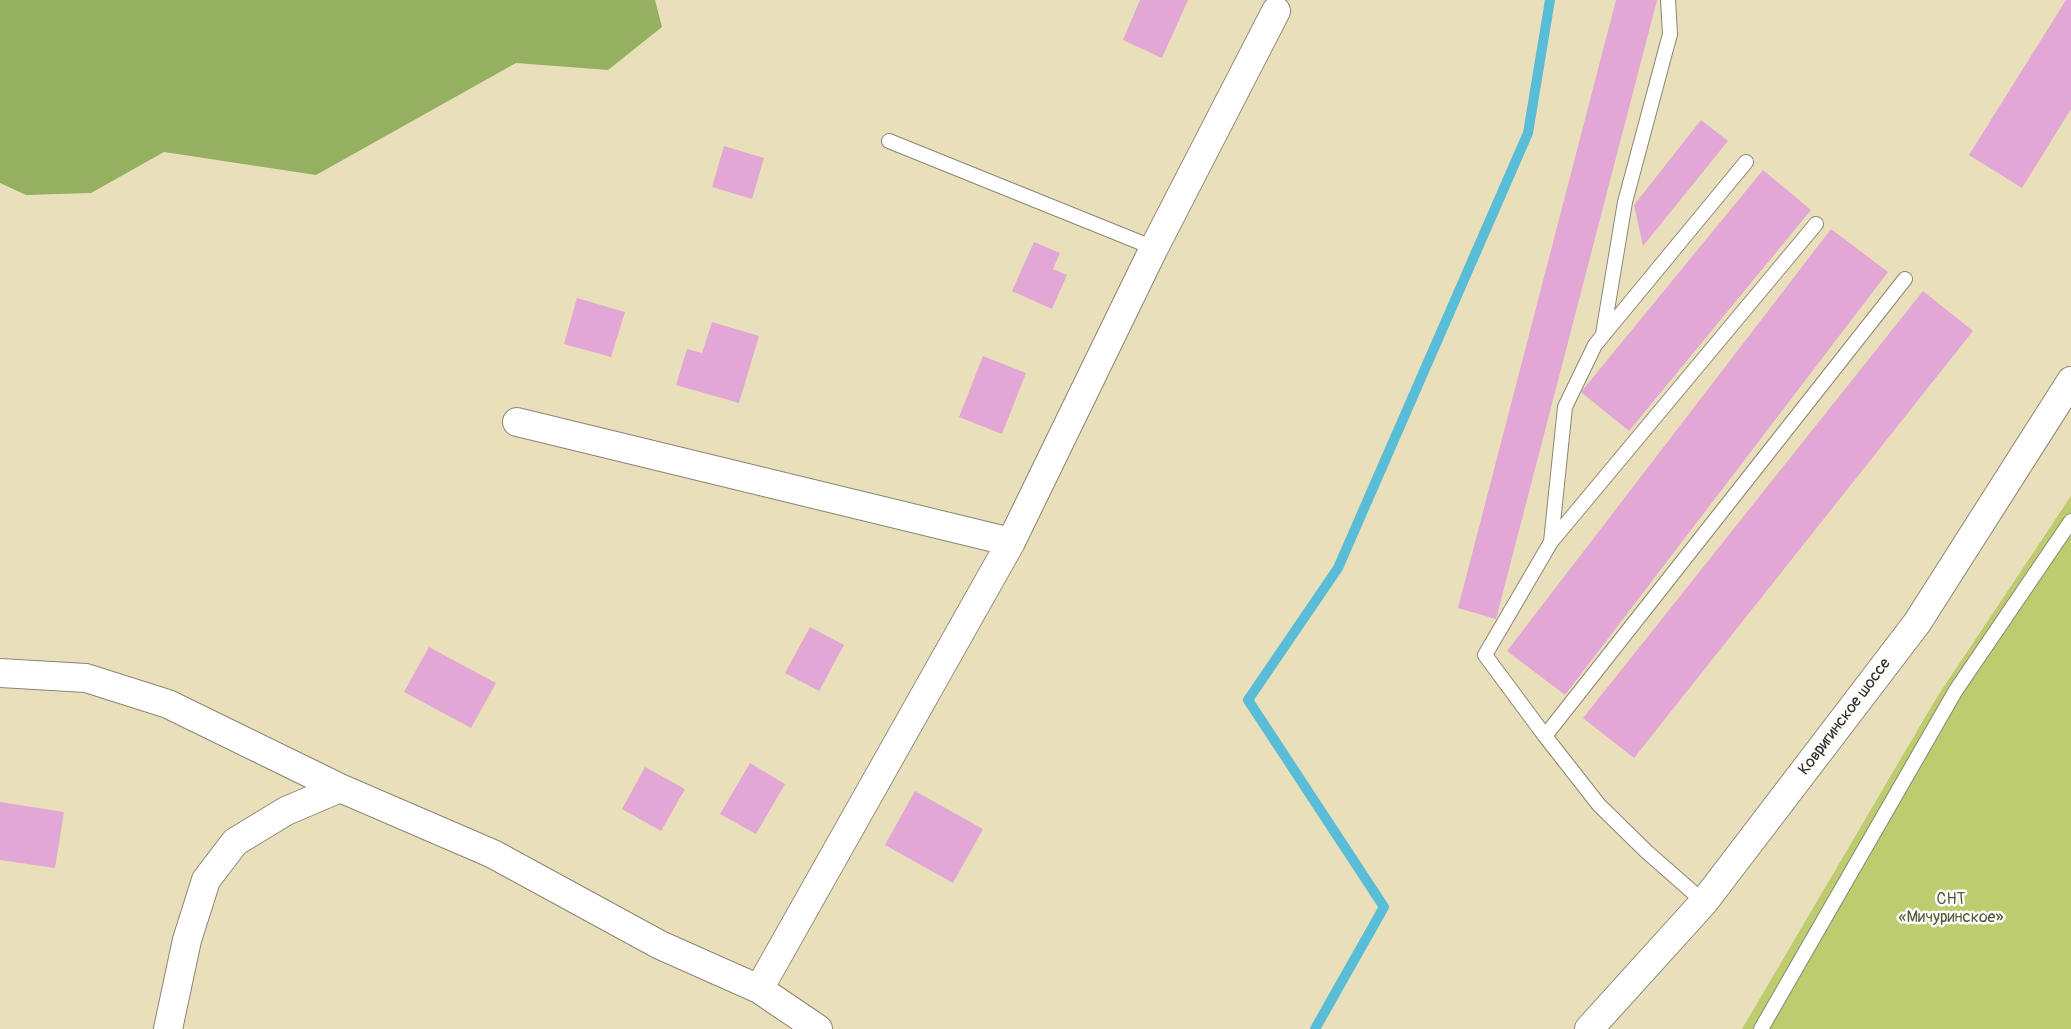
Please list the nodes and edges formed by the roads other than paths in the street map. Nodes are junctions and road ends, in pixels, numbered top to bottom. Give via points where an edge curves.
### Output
1 (1668, 0) edge
2 (1276, 11) dead end
3 (889, 140) dead end
4 (1746, 162) dead end
5 (1816, 224) dead end
6 (1154, 248) junction
7 (1905, 279) dead end
8 (1603, 335) junction
9 (2071, 382) edge
10 (517, 422) dead end
11 (2071, 521) edge
12 (1011, 542) junction
13 (1551, 542) junction
14 (0, 673) edge
15 (1545, 736) junction
16 (340, 788) junction
17 (1704, 902) junction
18 (759, 990) junction
19 (168, 1029) edge
20 (818, 1029) edge
21 (1589, 1029) edge
22 (1761, 1029) edge

1 - 8 lane via 1670,34 1625,202
2 - 6 street
3 - 6 lane
4 - 8 lane
5 - 13 lane
6 - 12 street
7 - 15 lane
8 - 13 lane via 1565,407
9 - 17 street, Ковригинское шоссе via 1917,624
10 - 12 street
11 - 22 lane via 1956,690
12 - 18 street
13 - 15 lane via 1485,655
14 - 16 street via 86,678 168,704
15 - 17 lane via 1599,805
16 - 18 street via 493,854 660,945
16 - 19 street via 286,811 235,842 206,880 187,940
17 - 21 street, Ковригинское шоссе
18 - 20 street

